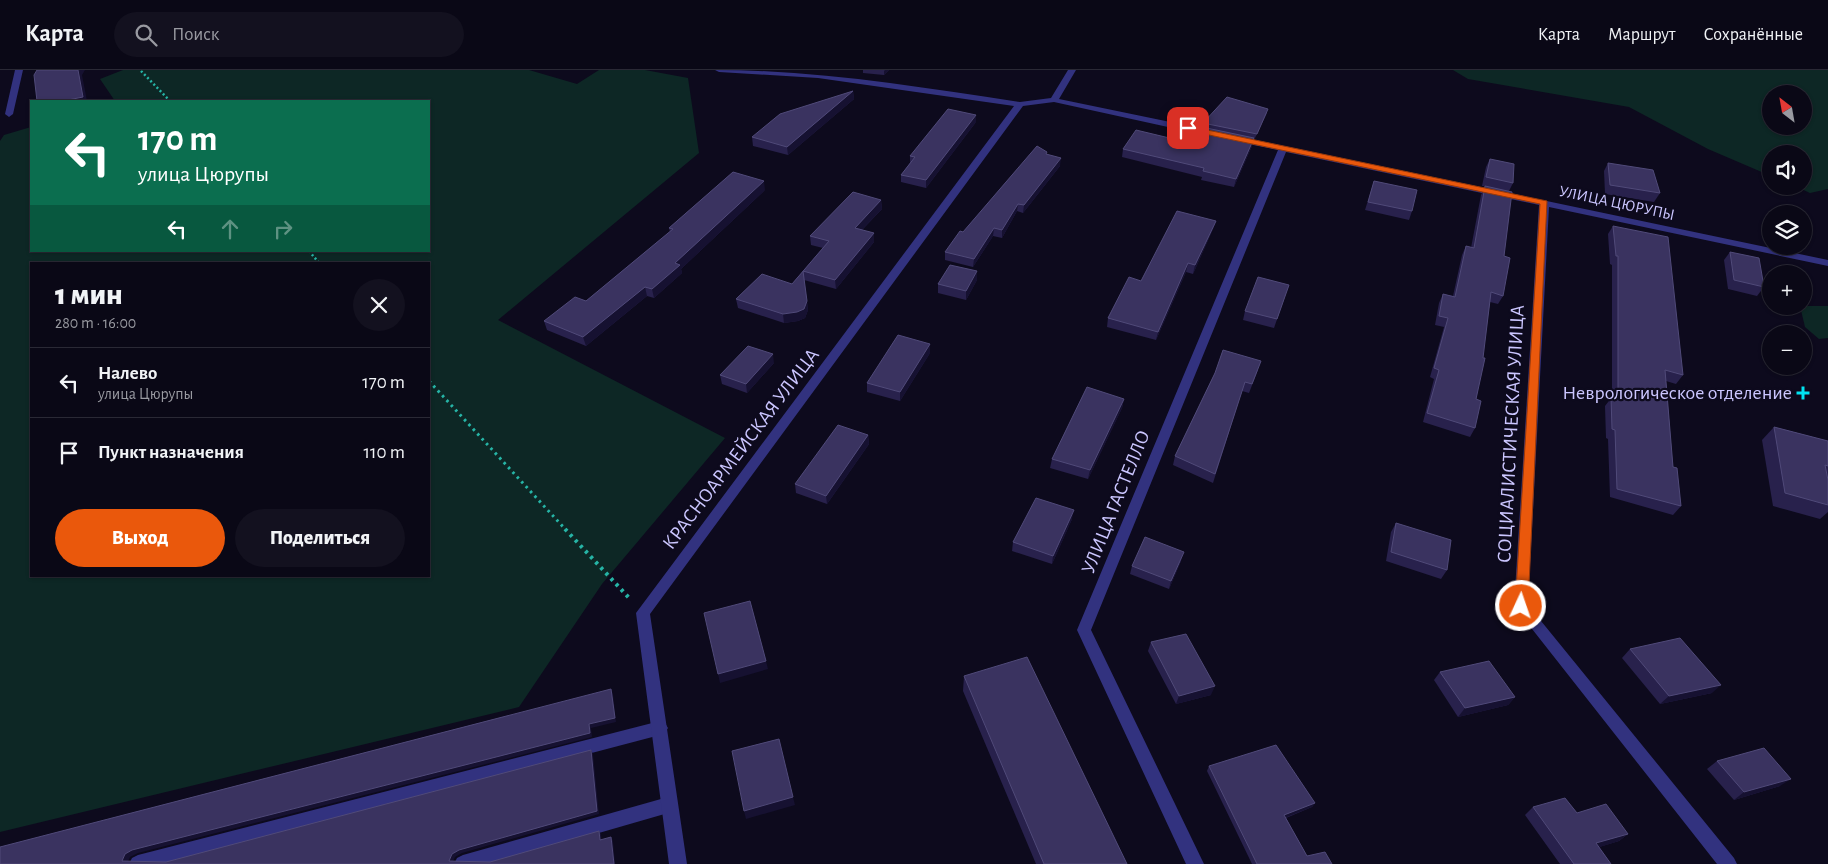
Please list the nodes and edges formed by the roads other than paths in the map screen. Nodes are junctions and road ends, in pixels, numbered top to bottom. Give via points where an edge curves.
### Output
1 (19, 70) edge
2 (719, 70) edge
3 (1072, 70) edge
4 (1054, 100) junction
5 (1020, 104) junction
6 (9, 114) dead end
7 (1283, 149) junction
8 (1544, 203) junction
9 (1828, 263) edge
10 (660, 728) junction
11 (668, 804) junction
12 (138, 864) edge
13 (463, 864) edge
14 (678, 864) edge
15 (1195, 864) edge
16 (1728, 864) edge

1 - 6 street
2 - 5 street, УЛИЦА ЦЮРУПЫ via 818,76
3 - 4 street
4 - 5 street, УЛИЦА ЦЮРУПЫ
4 - 7 street, УЛИЦА ЦЮРУПЫ
5 - 10 street, КРАСНОАРМЕЙСКАЯ УЛИЦА via 643,613
7 - 8 street, УЛИЦА ЦЮРУПЫ
7 - 15 street, УЛИЦА ГАСТЕЛЛО via 1084,630
8 - 9 street, УЛИЦА ЦЮРУПЫ
8 - 16 street, СОЦИАЛИСТИЧЕСКАЯ УЛИЦА via 1521,606
10 - 11 street
10 - 12 street
11 - 13 street
11 - 14 street

